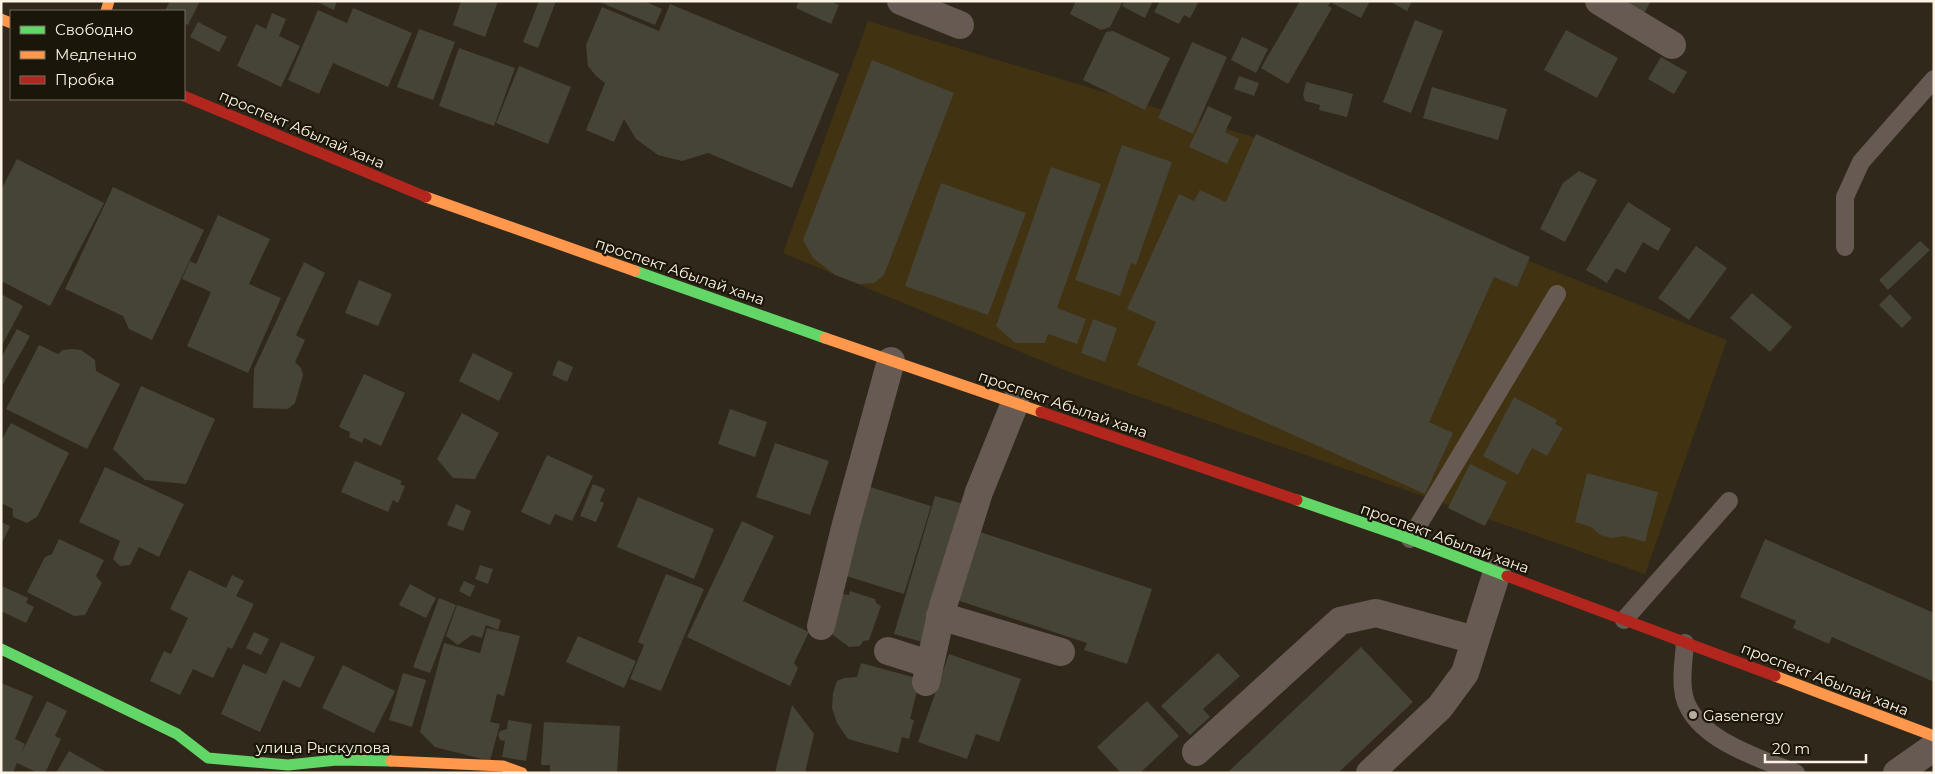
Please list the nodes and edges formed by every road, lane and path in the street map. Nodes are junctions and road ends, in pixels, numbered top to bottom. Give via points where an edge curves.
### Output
1 (901, 1) edge
2 (1599, 1) edge
3 (960, 25) dead end
4 (1672, 45) dead end
5 (1934, 78) edge
6 (185, 96) edge
7 (1845, 247) dead end
8 (1557, 294) dead end
9 (891, 361) junction
10 (1014, 403) junction
11 (1729, 501) dead end
12 (1410, 539) junction
13 (1497, 572) junction
14 (940, 616) junction
15 (1624, 620) junction
16 (821, 626) dead end
17 (1475, 640) junction
18 (1685, 643) junction
19 (1, 649) edge
20 (888, 651) dead end
21 (1061, 652) dead end
22 (1934, 736) edge
23 (1934, 747) edge
24 (1196, 752) dead end
25 (522, 773) edge
26 (1370, 773) edge
27 (1796, 773) edge
28 (1897, 773) edge

1 - 3 street
2 - 4 street
5 - 7 lane via 1861,162 1845,197
6 - 9 main road, проспект Абылай хана via 435,201
8 - 12 lane
9 - 10 main road, проспект Абылай хана
9 - 16 street
10 - 12 main road, проспект Абылай хана
10 - 14 street via 979,492
11 - 15 lane
12 - 13 main road, проспект Абылай хана
13 - 15 main road, проспект Абылай хана
13 - 17 street
14 - 20 street via 928,673
14 - 21 street
15 - 18 main road, проспект Абылай хана
17 - 24 street via 1376,613 1340,621
17 - 26 street via 1465,673 1440,707
18 - 22 main road, проспект Абылай хана
18 - 27 lane via 1682,690 1699,724 1733,749
19 - 25 main road, улица Рыскулова via 177,734 208,758 288,765 337,760 443,762 503,766
23 - 28 street

